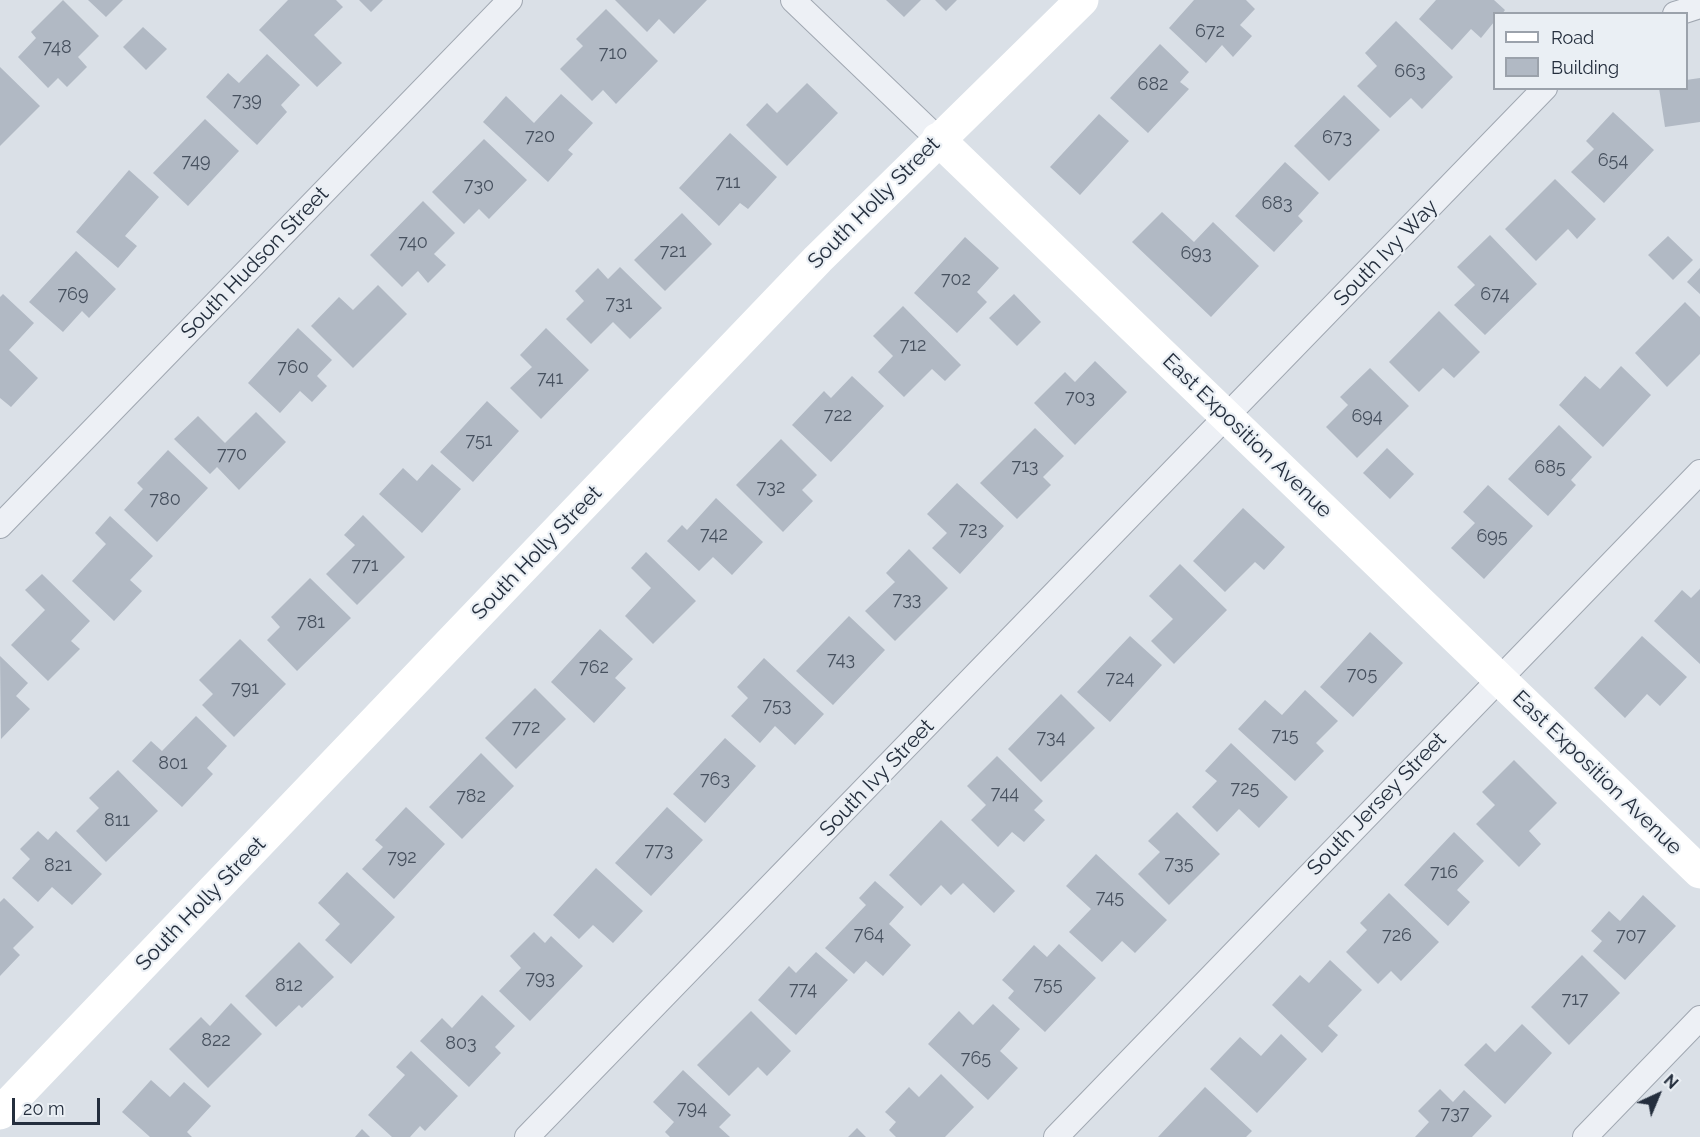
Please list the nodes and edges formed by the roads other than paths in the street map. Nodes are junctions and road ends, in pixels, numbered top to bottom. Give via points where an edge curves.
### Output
1 (510, 0) edge
2 (794, 0) edge
3 (1082, 0) edge
4 (1700, 6) edge
5 (1681, 12) edge
6 (1543, 90) edge
7 (938, 139) junction
8 (1227, 418) junction
9 (1700, 472) edge
10 (0, 526) edge
11 (1499, 678) junction
12 (1700, 872) edge
13 (1700, 1018) edge
14 (0, 1113) edge
15 (527, 1137) edge
16 (1056, 1137) edge
17 (1586, 1137) edge

1 - 10 street, South Hudson Street
2 - 7 street, East Exposition Avenue
3 - 7 main road, South Holly Street
4 - 5 street
6 - 8 street, South Ivy Way
7 - 8 main road, East Exposition Avenue
7 - 14 main road, South Holly Street
8 - 11 main road, East Exposition Avenue
8 - 15 street, South Ivy Street
9 - 11 street, South Jersey Street
11 - 12 main road, East Exposition Avenue
11 - 16 street, South Jersey Street
13 - 17 street

